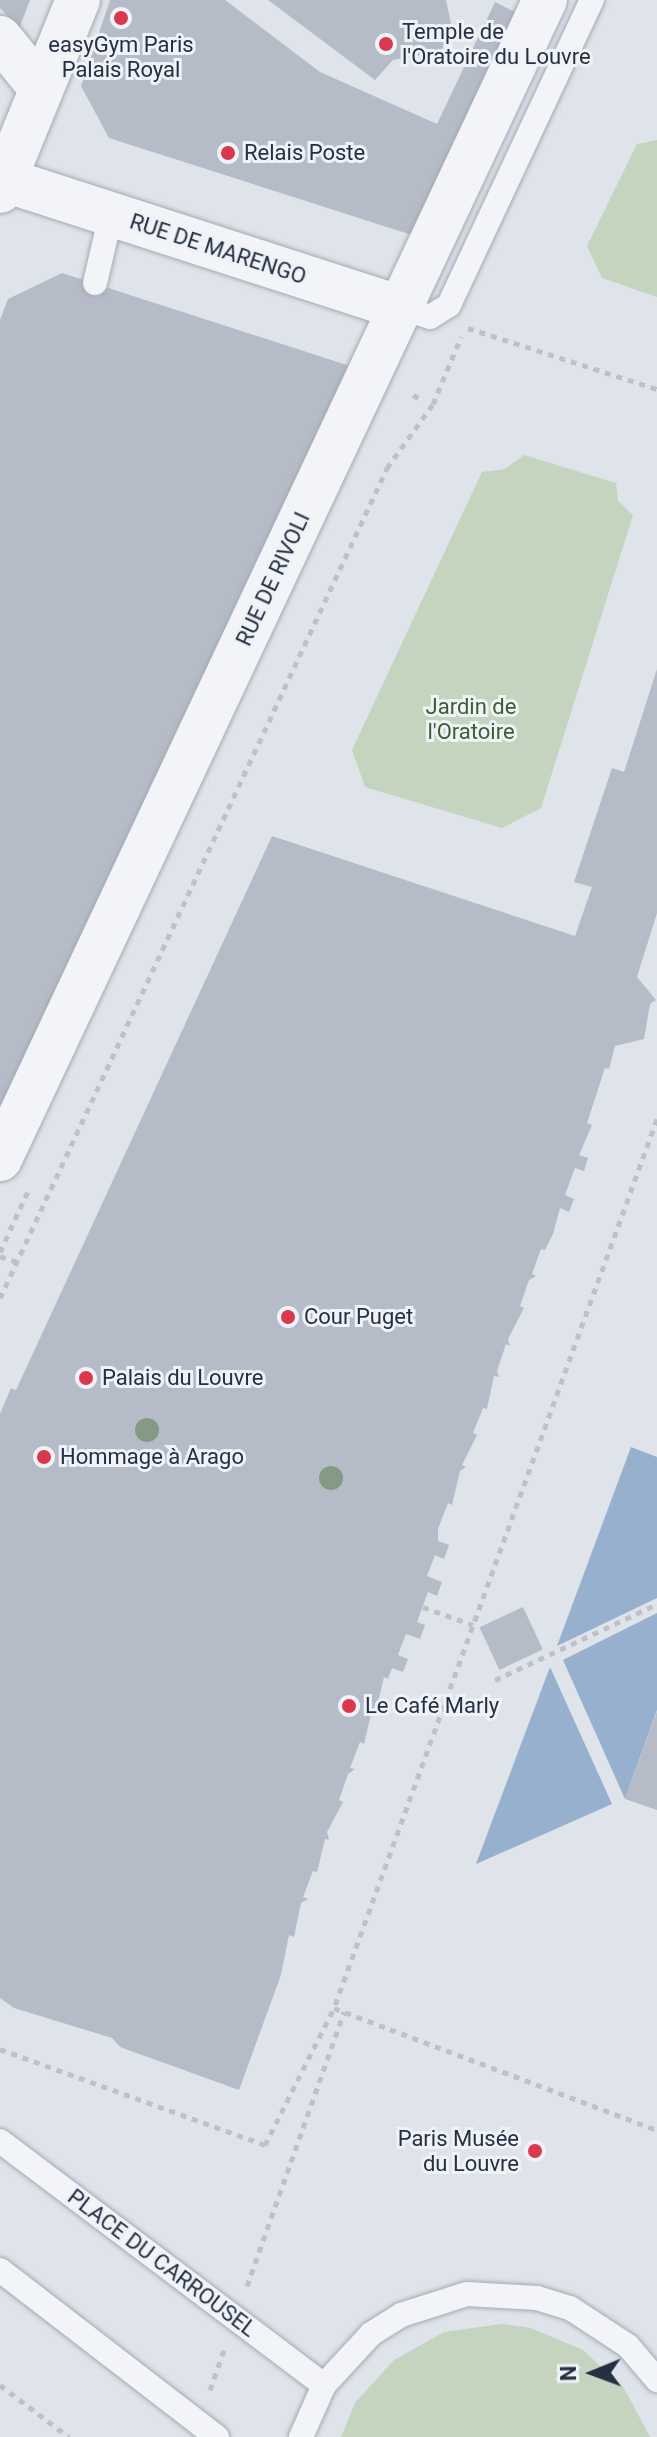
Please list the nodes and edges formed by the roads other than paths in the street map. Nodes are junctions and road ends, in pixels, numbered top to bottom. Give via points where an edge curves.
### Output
1 (78, 0) edge
2 (545, 0) edge
3 (592, 0) edge
4 (0, 38) edge
5 (39, 86) junction
6 (3, 185) edge
7 (111, 214) junction
8 (95, 283) dead end
9 (415, 312) junction
10 (0, 1159) edge
11 (0, 2141) edge
12 (2, 2272) edge
13 (657, 2380) edge
14 (324, 2385) junction
15 (217, 2437) edge
16 (301, 2437) edge

1 - 5 street
2 - 9 street, RUE DE RIVOLI
3 - 9 lane, RUE DE RIVOLI via 449,305
4 - 5 street
5 - 6 street
6 - 7 street, RUE DE MARENGO
7 - 8 lane
7 - 9 street, RUE DE MARENGO
9 - 10 street, RUE DE RIVOLI
11 - 14 lane, PLACE DU CARROUSEL
12 - 15 lane
13 - 14 lane via 601,2324 548,2301 502,2293 456,2297 401,2315 345,2357
14 - 16 lane

